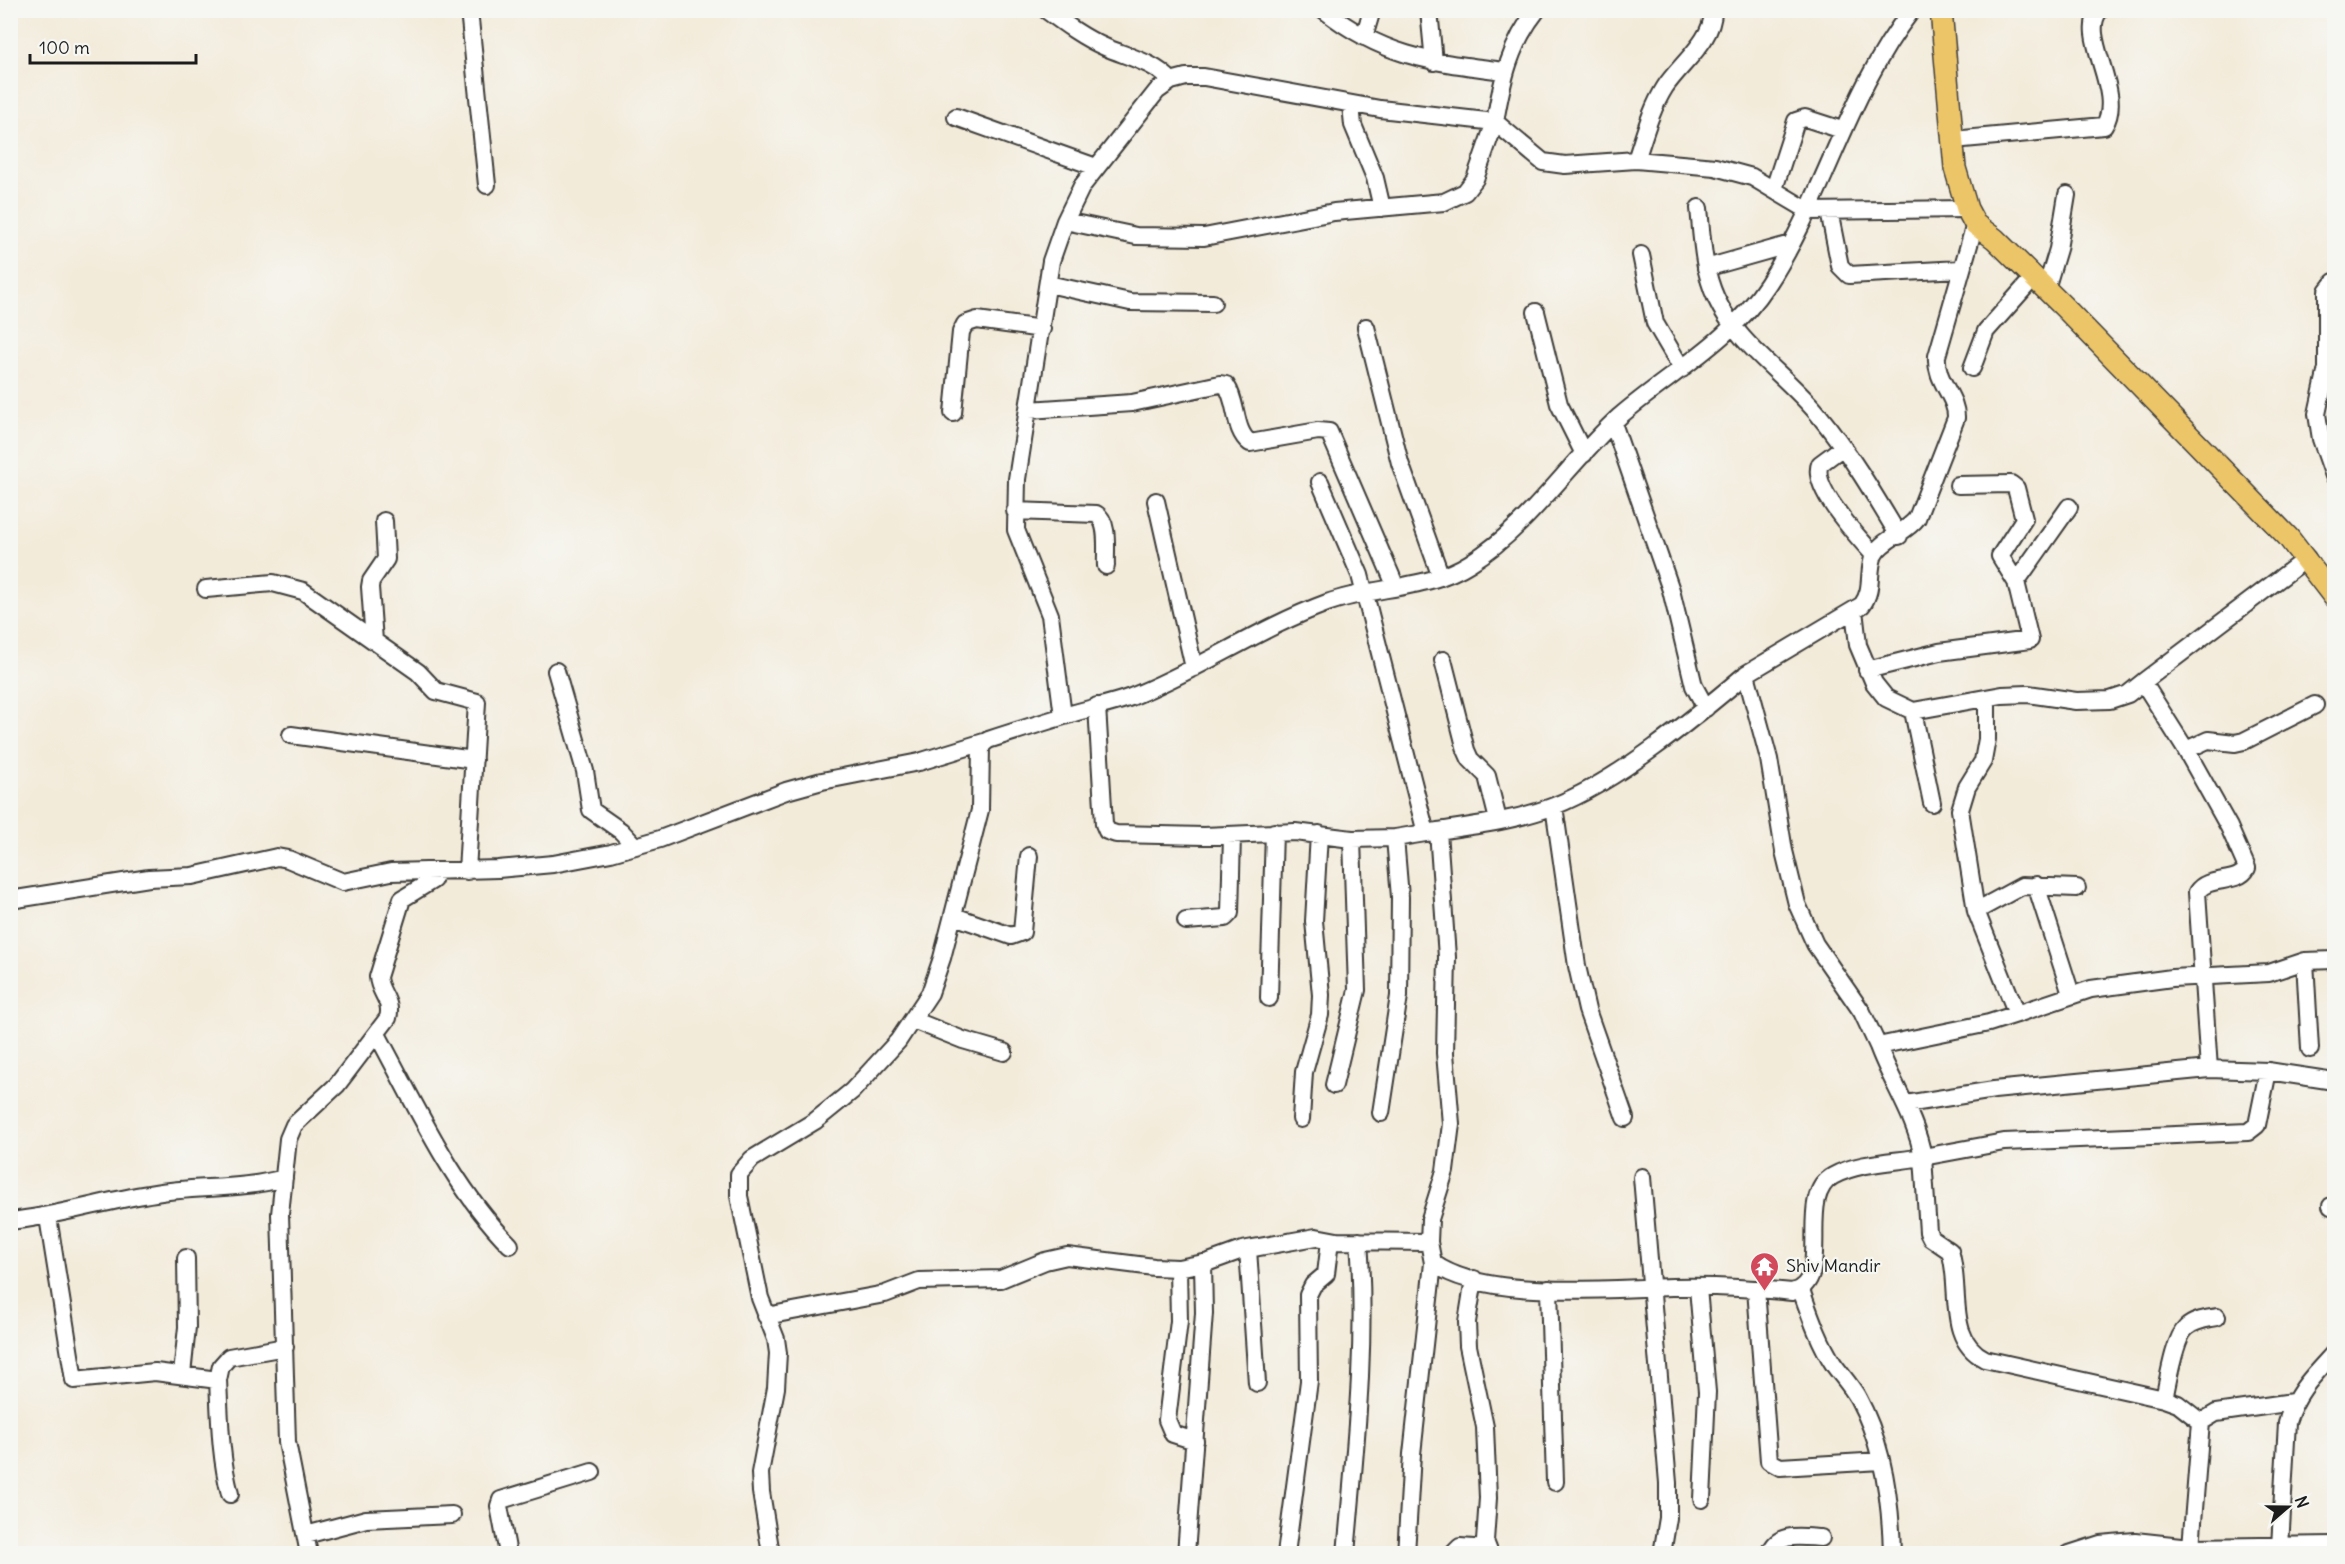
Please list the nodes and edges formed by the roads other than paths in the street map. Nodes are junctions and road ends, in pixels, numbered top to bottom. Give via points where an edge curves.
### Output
1 (469, 10) edge
2 (1046, 10) edge
3 (1324, 10) edge
4 (1372, 10) edge
5 (1429, 10) edge
6 (1537, 10) edge
7 (1713, 10) edge
8 (1912, 10) edge
9 (1941, 10) edge
10 (2100, 10) edge
11 (1364, 36) junction
12 (1434, 62) junction
13 (1504, 71) junction
14 (1171, 81) junction
15 (1351, 105) junction
16 (957, 117) dead end
17 (1494, 122) junction
18 (1842, 130) junction
19 (1953, 140) junction
20 (1636, 160) junction
21 (1096, 168) junction
22 (487, 185) dead end
23 (1774, 189) junction
24 (2067, 195) dead end
25 (1382, 208) junction
26 (1700, 208) dead end
27 (1809, 211) junction
28 (1829, 211) junction
29 (1971, 217) junction
30 (1065, 221) junction
31 (1791, 244) junction
32 (1641, 255) dead end
33 (1706, 268) junction
34 (1960, 269) junction
35 (2334, 282) edge
36 (2040, 283) junction
37 (1048, 284) junction
38 (1213, 303) dead end
39 (1536, 312) dead end
40 (1732, 326) junction
41 (1366, 327) dead end
42 (1042, 329) junction
43 (1972, 368) dead end
44 (1682, 369) junction
45 (1029, 410) junction
46 (953, 413) dead end
47 (1613, 423) junction
48 (1843, 447) junction
49 (1584, 454) junction
50 (2334, 476) edge
51 (1320, 482) dead end
52 (1958, 485) dead end
53 (1156, 501) dead end
54 (2069, 507) dead end
55 (1015, 511) junction
56 (384, 521) dead end
57 (1899, 536) junction
58 (1874, 555) junction
59 (2307, 558) junction
60 (1106, 566) dead end
61 (1441, 577) junction
62 (2016, 582) junction
63 (1396, 587) junction
64 (206, 589) dead end
65 (1365, 592) junction
66 (2334, 597) edge
67 (1854, 610) junction
68 (374, 641) junction
69 (1443, 660) dead end
70 (1194, 668) junction
71 (1867, 670) junction
72 (556, 671) dead end
73 (1746, 674) junction
74 (2143, 682) junction
75 (1987, 698) junction
76 (2315, 705) dead end
77 (1097, 706) junction
78 (1706, 708) junction
79 (1913, 711) junction
80 (1063, 716) junction
81 (291, 735) dead end
82 (984, 742) junction
83 (2186, 750) junction
84 (474, 760) junction
85 (1932, 803) dead end
86 (1554, 806) junction
87 (1498, 820) junction
88 (1274, 832) junction
89 (1432, 832) junction
90 (1320, 834) junction
91 (1232, 836) junction
92 (1395, 838) junction
93 (1352, 839) junction
94 (635, 846) junction
95 (1029, 856) dead end
96 (436, 871) junction
97 (467, 871) junction
98 (2036, 885) junction
99 (2077, 888) dead end
100 (10, 900) edge
101 (1976, 911) junction
102 (954, 916) junction
103 (1186, 921) dead end
104 (2334, 960) edge
105 (2306, 961) junction
106 (2205, 976) junction
107 (2071, 994) junction
108 (1269, 998) dead end
109 (2017, 1014) junction
110 (913, 1020) junction
111 (377, 1034) junction
112 (1878, 1046) junction
113 (2310, 1049) dead end
114 (1004, 1052) dead end
115 (2209, 1069) junction
116 (2268, 1071) junction
117 (2334, 1081) edge
118 (1334, 1085) dead end
119 (1905, 1104) junction
120 (1381, 1113) dead end
121 (1625, 1118) dead end
122 (1301, 1119) dead end
123 (1923, 1157) junction
124 (1642, 1177) dead end
125 (284, 1178) junction
126 (48, 1217) junction
127 (10, 1221) edge
128 (1330, 1241) junction
129 (1359, 1241) junction
130 (1429, 1242) junction
131 (510, 1245) dead end
132 (1248, 1249) junction
133 (186, 1258) dead end
134 (1203, 1263) junction
135 (1433, 1263) junction
136 (1178, 1268) junction
137 (1474, 1279) junction
138 (1650, 1288) junction
139 (1698, 1288) junction
140 (1756, 1288) junction
141 (1549, 1289) junction
142 (1801, 1290) junction
143 (766, 1316) junction
144 (2217, 1317) dead end
145 (285, 1347) junction
146 (2334, 1353) edge
147 (182, 1374) junction
148 (218, 1380) junction
149 (1257, 1383) dead end
150 (2164, 1399) junction
151 (2293, 1402) junction
152 (2201, 1422) junction
153 (1195, 1441) junction
154 (1881, 1461) junction
155 (592, 1472) dead end
156 (1555, 1482) dead end
157 (230, 1494) dead end
158 (1701, 1499) dead end
159 (452, 1515) dead end
160 (306, 1535) junction
161 (1821, 1538) dead end
162 (2334, 1545) edge
163 (2191, 1547) junction
164 (2280, 1547) junction
165 (1488, 1551) edge
166 (771, 1553) edge
167 (309, 1554) edge
168 (508, 1554) edge
169 (760, 1554) edge
170 (1186, 1554) edge
171 (1286, 1554) edge
172 (1346, 1554) edge
173 (1406, 1554) edge
174 (1453, 1554) edge
175 (1662, 1554) edge
176 (1770, 1554) edge
177 (1892, 1554) edge
178 (2069, 1554) edge

1 - 22 street
2 - 14 street via 1104,47 1152,67
3 - 11 street
4 - 11 street
5 - 12 street
6 - 13 street via 1515,44
7 - 20 street via 1711,27 1703,40 1665,88
8 - 18 street
9 - 19 main road
10 - 19 street via 2092,31 2108,81 2108,120 2104,126
11 - 12 street via 1385,49
12 - 13 street
13 - 17 street
14 - 15 street via 1204,78
14 - 21 street via 1157,91
15 - 17 street
15 - 25 street via 1355,132 1375,178
16 - 21 street
17 - 20 street via 1543,162 1565,165
17 - 25 street via 1475,179 1465,192 1444,202
18 - 23 street via 1805,118 1796,121
18 - 27 street
19 - 29 main road via 1955,168
20 - 23 street via 1715,167 1752,177
21 - 30 street
23 - 27 street
24 - 36 street via 2056,257
25 - 30 street via 1334,212 1204,237 1136,236
26 - 33 street
27 - 28 street
27 - 31 street
28 - 29 street
28 - 34 street via 1840,266 1849,275
29 - 34 street
29 - 36 main road
30 - 37 street
31 - 33 street
31 - 40 street via 1768,284
32 - 44 street via 1655,323
33 - 40 street
34 - 57 street via 1936,365 1956,418 1917,518
35 - 50 street via 2327,291 2326,368 2317,414
36 - 43 street via 1986,331
36 - 59 main road
37 - 38 street via 1130,302
37 - 42 street
39 - 49 street via 1559,404
40 - 44 street
40 - 48 street via 1817,413
41 - 61 street via 1400,463
42 - 45 street
42 - 46 street via 977,320 964,324
44 - 47 street
45 - 55 street
45 - 63 street via 1132,403 1220,384 1230,391 1241,432 1250,443 1329,432
47 - 49 street
47 - 78 street via 1671,590 1694,686
48 - 57 street
48 - 58 street via 1820,464 1820,477 1844,522
49 - 61 street via 1498,544
51 - 65 street
52 - 62 street via 2011,484 2016,488 2024,519 2000,556
53 - 70 street
54 - 62 street
55 - 60 street via 1101,517
55 - 80 street via 1022,550 1050,615
56 - 68 street via 386,559 370,581
57 - 58 street
58 - 67 street via 1869,596
59 - 66 main road
59 - 74 street
61 - 63 street
62 - 71 street via 2030,640 1939,652
63 - 65 street
64 - 68 street via 273,583 289,586 318,599
65 - 70 street via 1300,613
65 - 89 street
67 - 71 street via 1858,645
67 - 73 street
68 - 84 street via 418,672 436,692 477,702
69 - 87 street via 1466,750 1487,776
70 - 77 street via 1129,698
71 - 79 street via 1886,698
72 - 94 street via 585,771 591,810
73 - 78 street
73 - 112 street via 1769,759 1797,904 1815,944 1862,1012
74 - 75 street via 2128,694 2093,702 2028,694
74 - 83 street
75 - 79 street
75 - 101 street via 1983,761 1967,787 1960,810
76 - 83 street via 2244,741 2208,740
77 - 80 street
77 - 91 street via 1107,831
78 - 86 street via 1620,770
79 - 85 street
80 - 82 street
81 - 84 street
82 - 94 street via 920,762 786,791
82 - 102 street via 980,752 980,810
83 - 106 street via 2247,868 2240,875 2208,883 2198,892
84 - 97 street
86 - 87 street
86 - 121 street via 1587,1010
87 - 89 street
88 - 90 street
88 - 91 street
88 - 108 street
89 - 92 street
89 - 130 street via 1447,957 1445,1053 1451,1132 1445,1171 1430,1219
90 - 93 street
90 - 122 street via 1314,921 1320,1015 1304,1072
91 - 103 street via 1230,913 1225,918
92 - 93 street
92 - 120 street via 1401,897 1399,996
93 - 118 street via 1357,990
94 - 97 street via 553,864
95 - 102 street via 1022,932 1011,936
96 - 97 street
96 - 100 street via 391,872 343,882 277,857 192,876 149,878
96 - 111 street via 433,880 407,895 398,906 378,977 390,1009
98 - 99 street
98 - 101 street via 2011,890
98 - 107 street
101 - 109 street
102 - 110 street via 930,993
104 - 105 street
105 - 106 street via 2269,973
105 - 113 street
106 - 107 street via 2132,982
106 - 115 street
107 - 109 street
109 - 112 street
110 - 114 street via 963,1041
110 - 143 street via 852,1090 815,1121 752,1159 739,1174 739,1196
111 - 125 street via 337,1085 294,1125 288,1139
111 - 131 street via 462,1190
112 - 119 street
115 - 116 street
115 - 119 street via 1994,1090
116 - 117 street
116 - 123 street via 2257,1125 2248,1132 2004,1142
119 - 123 street via 1916,1125
123 - 142 street via 1851,1169 1823,1183 1814,1200 1816,1240 1807,1282
123 - 150 street via 1928,1232 1950,1251 1959,1325 1973,1353 1985,1359
124 - 138 street
125 - 126 street via 135,1196
125 - 145 street via 280,1214
126 - 127 street
126 - 147 street via 74,1380 138,1372
128 - 129 street
128 - 132 street via 1321,1237
128 - 171 street via 1326,1274 1308,1295 1309,1382
129 - 130 street
129 - 172 street via 1364,1301
130 - 135 street
132 - 134 street
132 - 149 street
133 - 147 street via 187,1327
134 - 136 street
134 - 153 street via 1204,1313
135 - 137 street via 1446,1273
135 - 173 street via 1412,1454
136 - 143 street via 1067,1256 1001,1279 919,1281 885,1294
136 - 153 street via 1179,1321 1167,1420 1173,1434
137 - 141 street
137 - 165 street via 1467,1322 1468,1346 1485,1427
138 - 139 street
138 - 141 street
138 - 175 street via 1668,1483
139 - 140 street
139 - 158 street via 1707,1392
140 - 142 street
140 - 154 street via 1768,1461 1780,1467
141 - 156 street
142 - 154 street via 1833,1364 1862,1407
143 - 166 street via 778,1353 776,1388 760,1473
144 - 150 street via 2185,1328
145 - 148 street via 229,1357 221,1366
145 - 160 street via 288,1451
146 - 151 street
147 - 148 street
148 - 157 street via 220,1444
150 - 152 street via 2178,1404
151 - 152 street via 2216,1413
151 - 164 street via 2284,1445
152 - 163 street
153 - 170 street
154 - 177 street
155 - 168 street via 501,1500
159 - 160 street via 366,1520
160 - 167 street
161 - 176 street via 1784,1538 1775,1543
162 - 164 street
163 - 164 street
163 - 178 street via 2135,1541
165 - 174 street via 1460,1547
166 - 169 street

